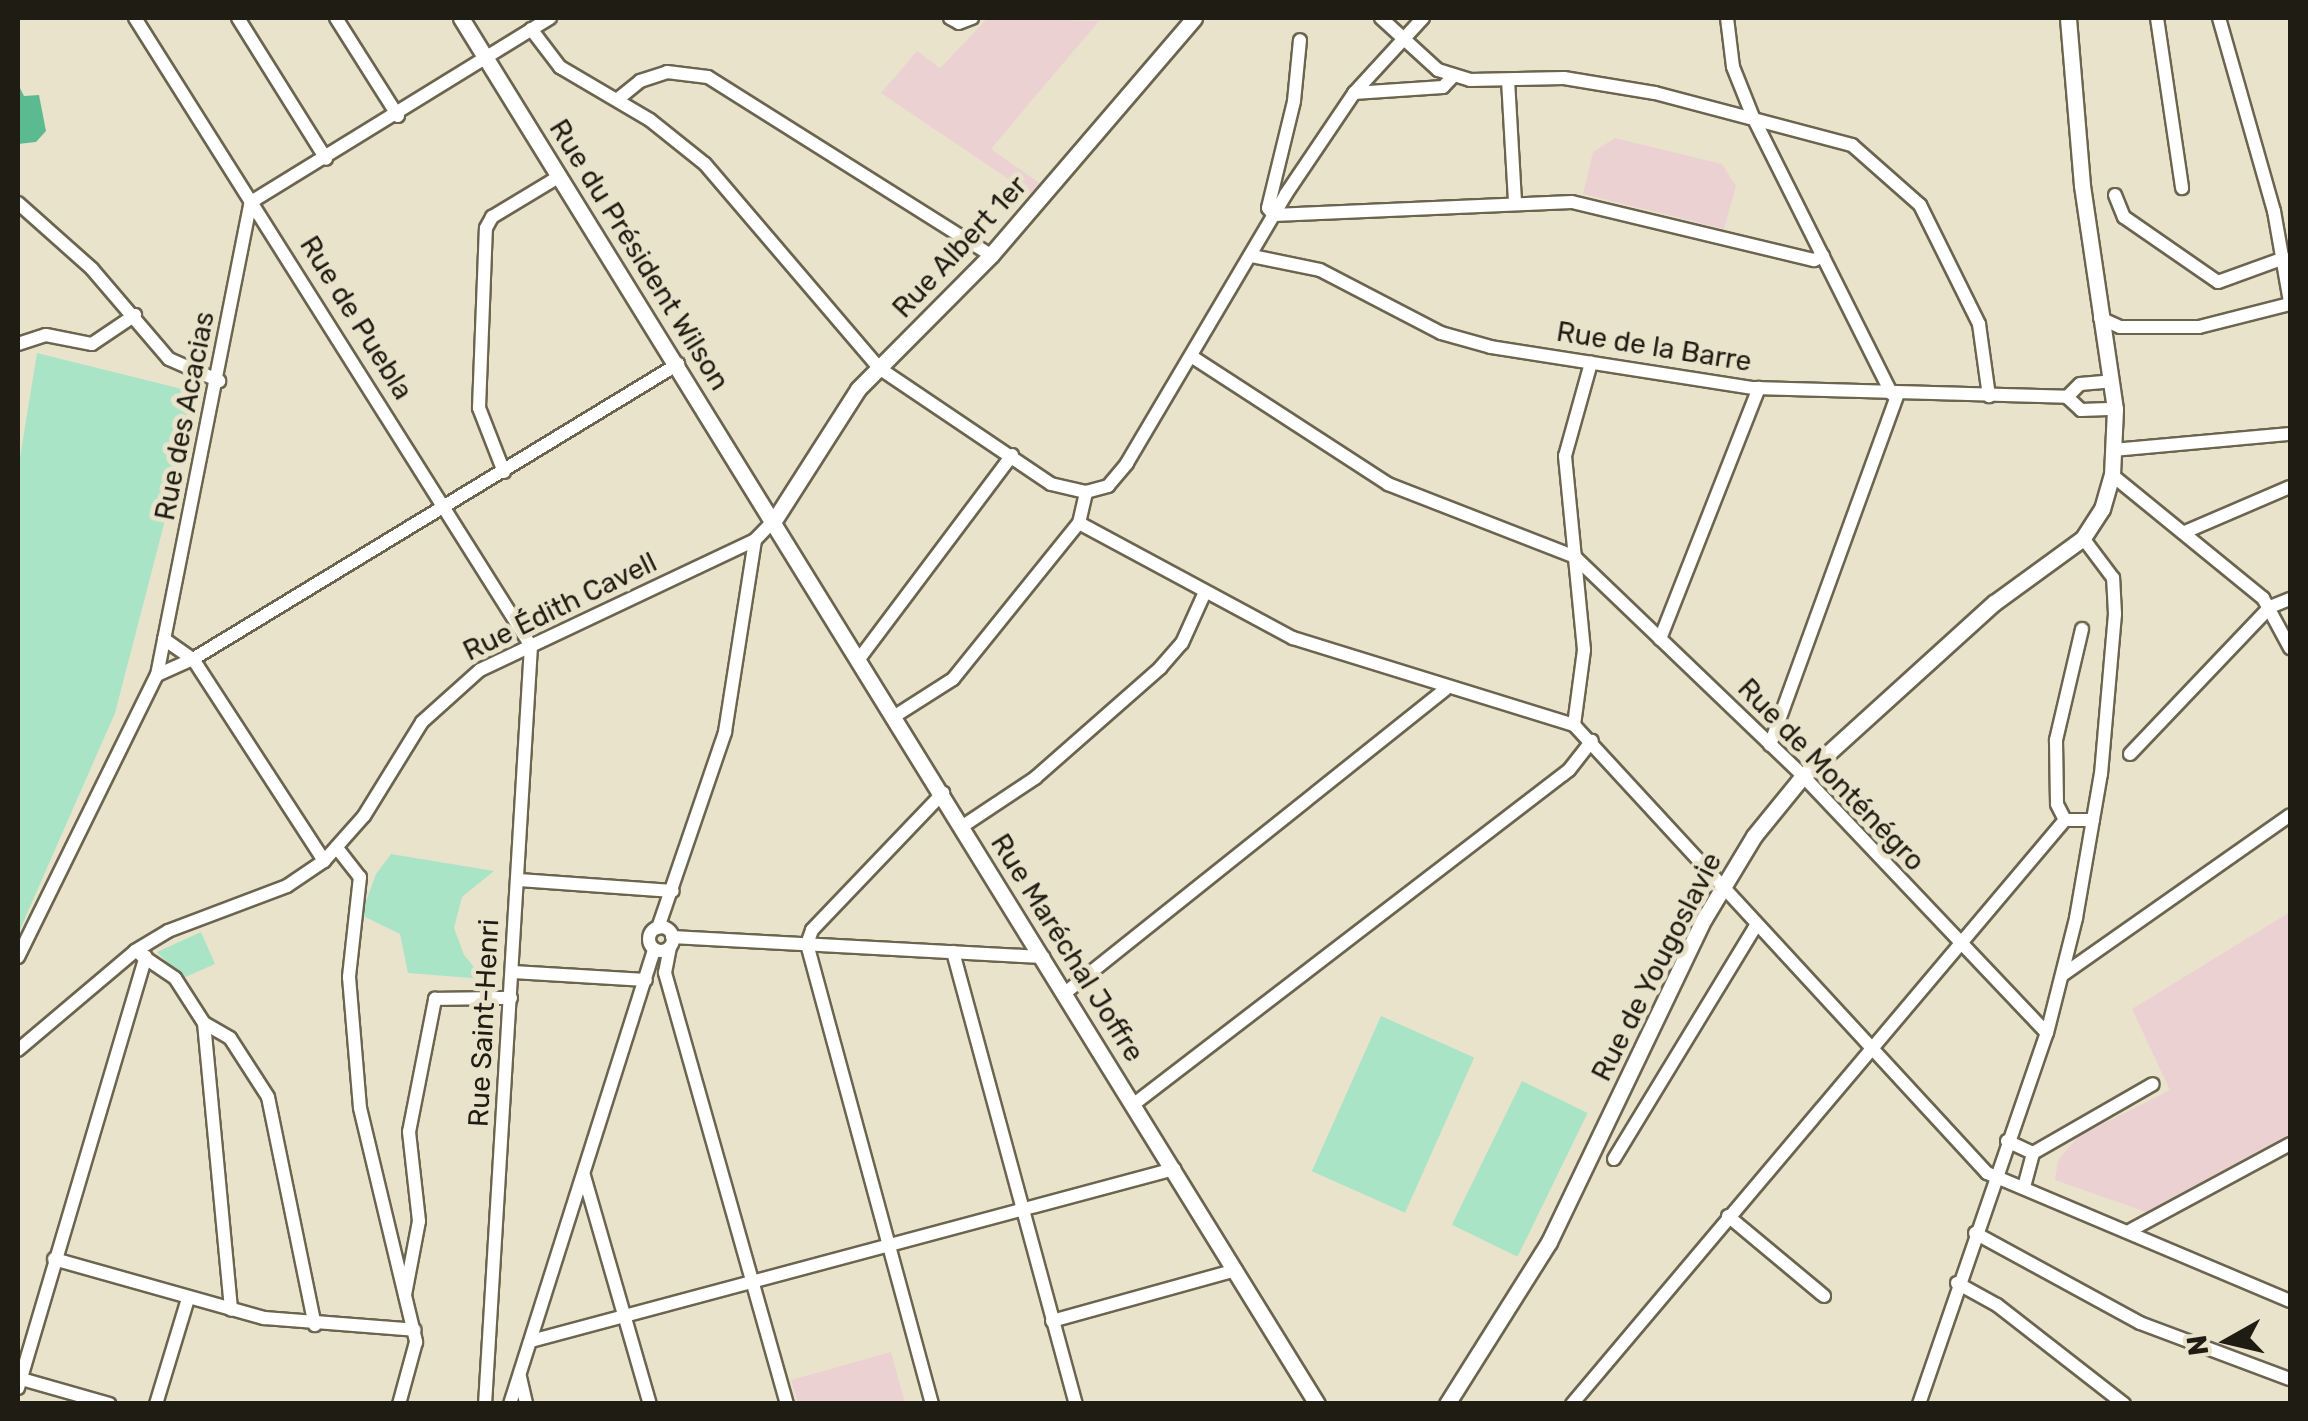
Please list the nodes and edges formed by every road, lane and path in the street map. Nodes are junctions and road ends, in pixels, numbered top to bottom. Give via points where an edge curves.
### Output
1 (135, 18) edge
2 (238, 18) edge
3 (336, 18) edge
4 (461, 18) edge
5 (550, 18) edge
6 (972, 18) edge
7 (1194, 18) edge
8 (1380, 18) edge
9 (1422, 18) edge
10 (1727, 18) edge
11 (2068, 18) edge
12 (2157, 18) edge
13 (2219, 18) edge
14 (951, 19) edge
15 (532, 29) junction
16 (1300, 40) dead end
17 (1400, 42) junction
18 (486, 58) junction
19 (1454, 74) junction
20 (1508, 80) junction
21 (1354, 93) junction
22 (618, 99) junction
23 (398, 116) junction
24 (1753, 117) junction
25 (326, 159) junction
26 (560, 176) junction
27 (2082, 184) junction
28 (2182, 188) dead end
29 (2116, 195) dead end
30 (251, 202) junction
31 (18, 203) edge
32 (1515, 203) junction
33 (1274, 215) junction
34 (991, 255) junction
35 (1252, 256) junction
36 (1824, 256) junction
37 (2284, 258) junction
38 (2290, 303) edge
39 (2093, 309) junction
40 (135, 315) junction
41 (2106, 326) junction
42 (18, 344) edge
43 (1191, 356) junction
44 (1590, 363) junction
45 (678, 364) junction
46 (879, 368) junction
47 (219, 380) junction
48 (2107, 381) junction
49 (1759, 388) junction
50 (1895, 394) junction
51 (1989, 396) junction
52 (2068, 398) junction
53 (2110, 409) junction
54 (2290, 434) edge
55 (2113, 450) junction
56 (1012, 455) junction
57 (504, 472) junction
58 (2112, 476) junction
59 (2290, 487) edge
60 (1086, 492) junction
61 (446, 507) junction
62 (775, 519) junction
63 (1079, 522) junction
64 (2185, 532) junction
65 (2083, 538) junction
66 (755, 540) junction
67 (1575, 556) junction
68 (1204, 592) junction
69 (2290, 598) edge
70 (2270, 607) junction
71 (2082, 629) dead end
72 (164, 638) junction
73 (1660, 639) junction
74 (531, 646) junction
75 (2290, 648) edge
76 (860, 658) junction
77 (193, 660) junction
78 (157, 675) junction
79 (1445, 690) junction
80 (895, 716) junction
81 (1574, 725) junction
82 (1592, 742) junction
83 (1770, 744) junction
84 (2130, 754) dead end
85 (1803, 776) junction
86 (943, 793) junction
87 (2290, 816) edge
88 (2064, 820) junction
89 (2094, 820) junction
90 (963, 826) junction
91 (337, 848) junction
92 (324, 861) junction
93 (519, 880) junction
94 (1722, 886) junction
95 (673, 891) junction
96 (1757, 924) junction
97 (658, 928) junction
98 (671, 942) junction
99 (807, 944) junction
100 (1960, 945) junction
101 (654, 949) junction
102 (953, 952) junction
103 (141, 954) junction
104 (18, 957) edge
105 (1043, 957) junction
106 (513, 972) junction
107 (2064, 974) junction
108 (646, 980) junction
109 (1065, 993) junction
110 (511, 998) junction
111 (204, 1023) junction
112 (2047, 1033) junction
113 (1872, 1048) junction
114 (18, 1050) edge
115 (2152, 1084) dead end
116 (1134, 1104) junction
117 (2007, 1140) junction
118 (2290, 1144) edge
119 (2032, 1153) junction
120 (1614, 1160) dead end
121 (1174, 1168) junction
122 (583, 1174) junction
123 (1994, 1178) junction
124 (2024, 1187) junction
125 (1020, 1211) junction
126 (1728, 1216) junction
127 (2131, 1230) junction
128 (1975, 1233) junction
129 (889, 1246) junction
130 (54, 1259) junction
131 (1236, 1270) junction
132 (752, 1281) junction
133 (1958, 1283) junction
134 (405, 1296) junction
135 (1824, 1296) dead end
136 (188, 1298) junction
137 (2290, 1300) edge
138 (231, 1310) junction
139 (624, 1314) junction
140 (1052, 1321) junction
141 (315, 1325) junction
142 (414, 1330) junction
143 (531, 1340) junction
144 (519, 1376) junction
145 (2290, 1379) edge
146 (18, 1382) edge
147 (109, 1404) edge
148 (156, 1404) edge
149 (400, 1404) edge
150 (485, 1404) edge
151 (510, 1404) edge
152 (526, 1404) edge
153 (650, 1404) edge
154 (786, 1404) edge
155 (932, 1404) edge
156 (1076, 1404) edge
157 (1316, 1404) edge
158 (1447, 1404) edge
159 (1572, 1404) edge
160 (1919, 1404) edge
161 (2124, 1404) edge

1 - 30 street, Rue de Puebla
2 - 25 street
3 - 23 street
4 - 18 main road, Rue du Président Wilson
5 - 15 street
6 - 14 street
7 - 34 main road, Rue Albert 1er
8 - 17 street
9 - 17 street
10 - 24 street via 1733,66
11 - 27 main road
12 - 28 street
13 - 37 street
15 - 18 street
15 - 22 street via 560,67
16 - 33 street via 1294,101 1268,208
17 - 19 street
17 - 21 street
18 - 23 street
18 - 26 main road, Rue du Président Wilson
19 - 20 street
19 - 21 street via 1442,88
20 - 24 street via 1564,78
20 - 32 street
21 - 33 street
22 - 34 street via 640,81 667,72 708,77
22 - 46 street via 721,180
23 - 25 street
24 - 36 street
24 - 51 street via 1852,145 1920,205 1978,324
25 - 30 street
26 - 45 main road, Rue du Président Wilson
26 - 57 street via 492,217 486,228 478,408
27 - 39 main road
27 - 41 main road
29 - 37 street via 2124,217 2218,282
30 - 47 street, Rue des Acacias
30 - 61 street, Rue de Puebla
31 - 40 street
32 - 33 street
32 - 36 street via 1613,208 1814,260
33 - 35 street
34 - 46 main road, Rue Albert 1er
35 - 43 street
35 - 44 street, Rue de la Barre via 1320,270 1466,342
36 - 50 street
37 - 38 street
38 - 41 street via 2198,327
39 - 41 street
39 - 48 main road
40 - 42 street via 92,344 46,335
40 - 47 street via 177,366
41 - 48 main road
43 - 60 street via 1116,478
43 - 67 street via 1388,484
44 - 49 street, Rue de la Barre
44 - 67 street via 1565,456
45 - 57 street
45 - 62 main road, Rue du Président Wilson
46 - 56 street
46 - 62 main road, Rue Albert 1er via 851,398
47 - 72 street, Rue des Acacias
48 - 52 street, Rue de la Barre via 2080,384
48 - 53 main road
49 - 50 street, Rue de la Barre
49 - 73 street
50 - 51 street, Rue de la Barre
50 - 83 street
51 - 52 street, Rue de la Barre
52 - 53 street, Rue de la Barre via 2081,410
53 - 55 main road
54 - 55 street
55 - 58 main road
56 - 60 street via 1070,490
56 - 76 street
57 - 61 street
58 - 64 street
58 - 65 main road
59 - 64 street
60 - 63 street
61 - 74 street, Rue de Puebla
61 - 77 street
62 - 66 street, Rue Édith Cavell
62 - 76 main road, Rue Maréchal Joffre
63 - 68 street
63 - 80 street via 953,679
64 - 70 street
65 - 85 main road, Rue de Yougoslavie via 1994,603
65 - 89 street via 2107,565 2114,596
66 - 74 street, Rue Édith Cavell
66 - 95 street via 730,712
67 - 73 street, Rue de Monténégro
67 - 81 street via 1584,665
68 - 79 street via 1293,638
68 - 90 street via 1182,643 1160,668 1036,778
69 - 70 street
70 - 75 street
70 - 84 street
71 - 88 street via 2056,740 2057,804
72 - 77 street
72 - 78 street, Rue des Acacias
73 - 83 street, Rue de Monténégro
74 - 91 street, Rue Édith Cavell via 480,670 444,698
74 - 93 street, Rue Saint-Henri
76 - 80 main road, Rue Maréchal Joffre
77 - 78 street
77 - 92 street
78 - 104 street, Rue des Acacias
79 - 81 street
79 - 109 street
80 - 86 main road, Rue Maréchal Joffre
81 - 82 street
82 - 94 street
82 - 116 street via 1558,779
83 - 85 street, Rue de Monténégro
85 - 94 main road, Rue de Yougoslavie
85 - 100 street, Rue de Monténégro
86 - 90 main road, Rue Maréchal Joffre
86 - 99 street via 837,902
87 - 107 street
88 - 89 street
88 - 100 street
89 - 107 street
90 - 105 main road, Rue Maréchal Joffre
91 - 92 street, Rue Édith Cavell
91 - 134 street via 360,877 349,977 360,1108
92 - 103 street, Rue Édith Cavell via 276,892 168,931
93 - 95 street
93 - 106 street, Rue Saint-Henri
94 - 96 street
94 - 158 main road, Rue de Yougoslavie via 1549,1242
95 - 97 street
96 - 113 street
96 - 120 street
97 - 98 street
97 - 101 street via 649,938
98 - 99 street
98 - 101 street
98 - 132 street via 665,974
99 - 102 street
99 - 129 street
100 - 112 street, Rue de Monténégro
100 - 113 street
101 - 108 street
102 - 105 street
102 - 125 street
103 - 111 street via 175,978
103 - 114 street, Rue Édith Cavell
103 - 130 street
105 - 109 main road, Rue Maréchal Joffre
106 - 108 street
106 - 110 street, Rue Saint-Henri
107 - 112 street
108 - 122 street
109 - 116 main road, Rue Maréchal Joffre
110 - 134 street via 435,1000 425,1028 409,1132 419,1221
110 - 150 street, Rue Saint-Henri
111 - 138 street
111 - 141 street via 230,1038 268,1097
112 - 117 street
113 - 123 street
113 - 126 street
115 - 119 street
116 - 121 main road, Rue Maréchal Joffre
117 - 119 street
117 - 123 street
118 - 127 street
119 - 124 street
121 - 125 street
121 - 131 main road, Rue Maréchal Joffre
122 - 139 street
122 - 143 street
123 - 124 street
123 - 128 street
124 - 127 street
125 - 129 street
125 - 140 street
126 - 135 street
126 - 159 street
127 - 137 street
128 - 133 street
128 - 145 street via 2140,1323
129 - 132 street
129 - 155 street
130 - 136 street
130 - 146 street
131 - 140 street
131 - 157 main road, Rue Maréchal Joffre
132 - 139 street
132 - 154 street
133 - 160 street
133 - 161 street via 1997,1304
134 - 142 street
136 - 138 street
136 - 148 street
138 - 141 street
139 - 143 street
139 - 153 street
140 - 156 street
141 - 142 street
142 - 149 street
143 - 144 street
144 - 151 street
144 - 152 street
146 - 147 street

